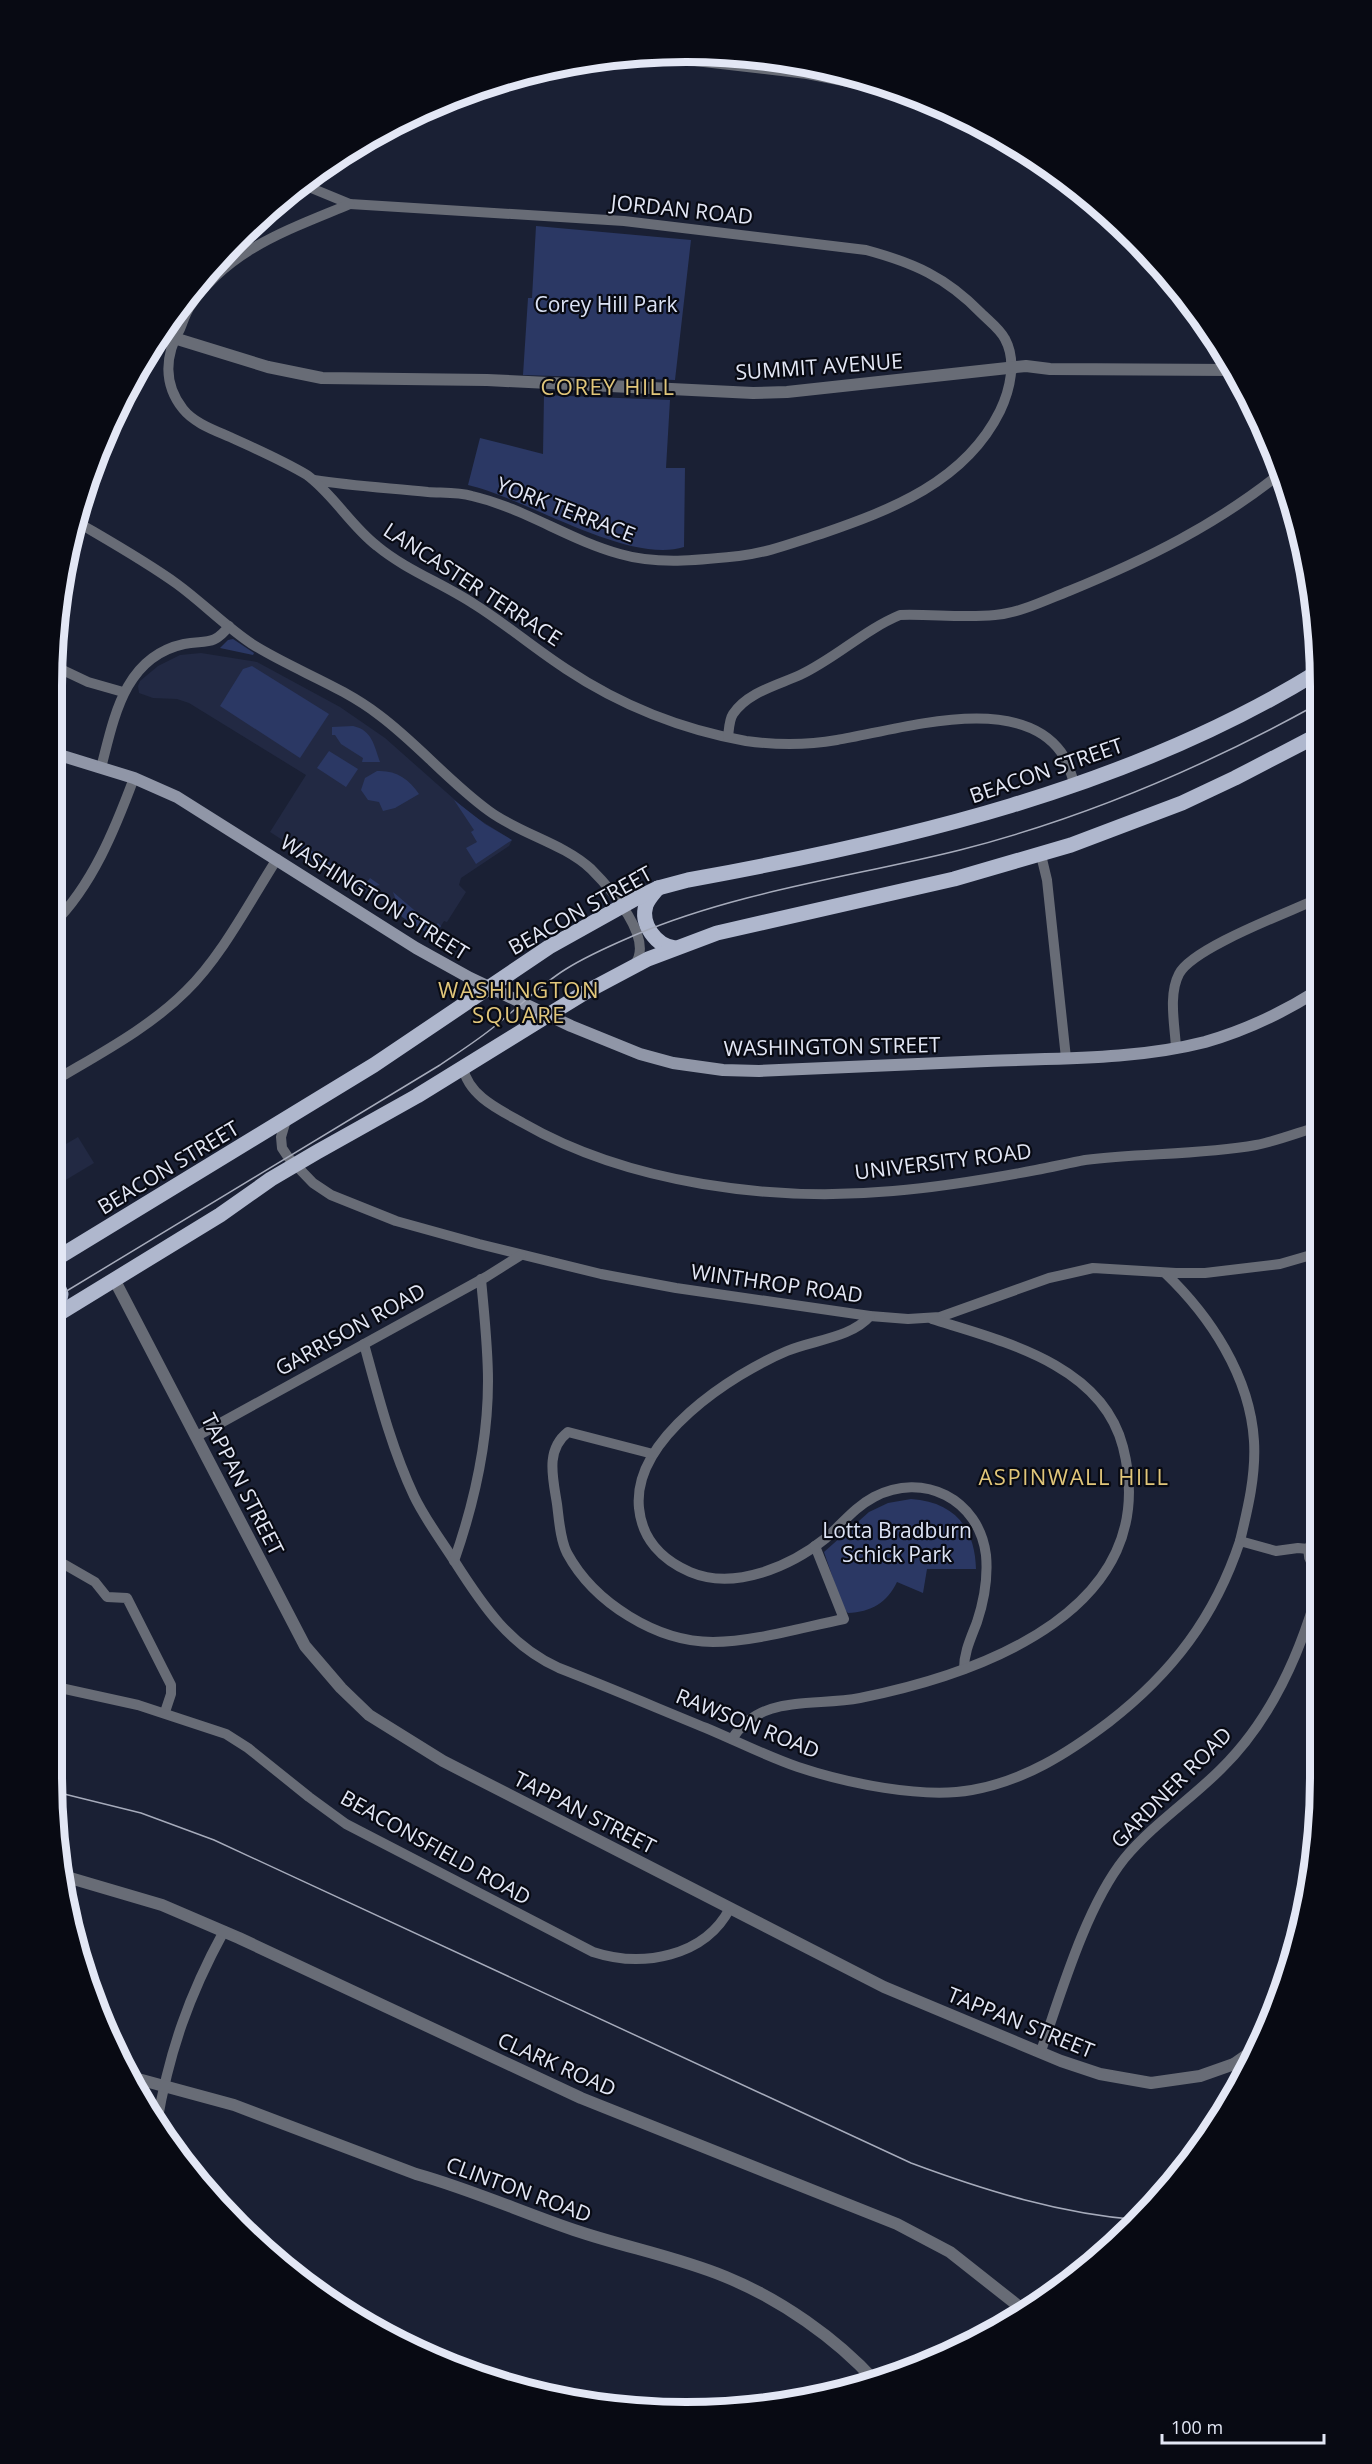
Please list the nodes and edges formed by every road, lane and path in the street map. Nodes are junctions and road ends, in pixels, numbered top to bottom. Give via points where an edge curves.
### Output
1 (708, 63) edge
2 (829, 78) edge
3 (310, 188) edge
4 (350, 204) junction
5 (189, 309) edge
6 (188, 310) edge
7 (169, 336) edge
8 (175, 337) junction
9 (1010, 368) junction
10 (1224, 370) edge
11 (1274, 478) edge
12 (314, 480) junction
13 (83, 525) edge
14 (229, 626) junction
15 (62, 670) edge
16 (1310, 676) edge
17 (123, 692) junction
18 (728, 737) junction
19 (1310, 739) edge
20 (62, 756) edge
21 (101, 768) junction
22 (134, 778) junction
23 (1075, 785) junction
24 (1041, 855) junction
25 (277, 859) junction
26 (658, 888) junction
27 (1310, 902) edge
28 (621, 906) junction
29 (62, 914) edge
30 (675, 948) junction
31 (632, 967) junction
32 (489, 987) junction
33 (1310, 995) edge
34 (549, 1015) junction
35 (1176, 1048) junction
36 (1066, 1058) junction
37 (463, 1067) junction
38 (62, 1076) edge
39 (286, 1120) junction
40 (1310, 1129) edge
41 (295, 1165) junction
42 (62, 1250) edge
43 (521, 1255) junction
44 (1310, 1255) edge
45 (1164, 1273) junction
46 (481, 1279) junction
47 (114, 1280) junction
48 (62, 1311) edge
49 (870, 1316) junction
50 (929, 1318) junction
51 (364, 1344) junction
52 (197, 1436) junction
53 (652, 1454) junction
54 (1240, 1541) junction
55 (1310, 1544) edge
56 (815, 1546) junction
57 (1308, 1549) junction
58 (1310, 1560) edge
59 (454, 1562) junction
60 (62, 1563) edge
61 (1310, 1616) edge
62 (964, 1669) junction
63 (62, 1688) edge
64 (165, 1712) junction
65 (732, 1739) junction
66 (70, 1878) edge
67 (730, 1908) junction
68 (224, 1931) junction
69 (1041, 2051) junction
70 (1245, 2057) edge
71 (1234, 2064) junction
72 (1240, 2065) edge
73 (139, 2079) edge
74 (164, 2085) junction
75 (159, 2112) edge
76 (1019, 2306) edge
77 (868, 2375) edge

1 - 2 street
3 - 4 street, JORDAN ROAD
4 - 5 street, LANCASTER TERRACE via 270,237 233,261
4 - 9 street, JORDAN ROAD via 624,221 877,253 930,272 963,295 1004,337
6 - 8 street, LANCASTER TERRACE
7 - 8 street, SUMMIT AVENUE
8 - 9 street, SUMMIT AVENUE via 268,367 322,378 487,380 768,393
8 - 12 street, LANCASTER TERRACE via 167,362 168,377 183,410 202,424
9 - 10 street, SUMMIT AVENUE
9 - 12 street, YORK TERRACE via 1005,400 993,424 974,451 951,473 866,520 742,555 649,559 622,555 496,502 469,495
11 - 18 street via 1180,540 1132,565 1024,609 997,615 900,615 886,621 836,656 748,700 732,715
12 - 18 street, LANCASTER TERRACE via 379,548 475,604 580,678 668,720
13 - 14 street via 162,573
14 - 17 street via 214,641 180,645 158,654 134,675
14 - 28 street via 259,648 372,709 491,813 587,866
15 - 17 street
16 - 23 main road, BEACON STREET via 1207,730
17 - 21 street
18 - 23 street, LANCASTER TERRACE via 804,743 943,720 1009,722 1029,727 1054,743 1064,756
19 - 24 main road via 1182,803
20 - 21 main road, WASHINGTON STREET
21 - 22 main road, WASHINGTON STREET
22 - 25 main road, WASHINGTON STREET via 185,800
22 - 29 street via 88,879
23 - 26 main road, BEACON STREET via 962,820
24 - 30 main road via 740,928
24 - 36 street
25 - 32 main road, WASHINGTON STREET via 406,942
25 - 38 street via 187,991 110,1048
26 - 28 main road, BEACON STREET
26 - 30 main road via 646,907 646,919 656,940
27 - 35 street via 1204,951 1185,965 1178,976 1173,1003
28 - 31 street via 640,940 641,953
28 - 32 main road, BEACON STREET
30 - 31 main road
31 - 34 main road
32 - 34 main road, WASHINGTON STREET
32 - 39 main road, BEACON STREET
33 - 35 main road, WASHINGTON STREET via 1238,1031
34 - 36 main road, WASHINGTON STREET via 640,1054 723,1070
34 - 37 main road
35 - 36 main road, WASHINGTON STREET
37 - 40 street, UNIVERSITY ROAD via 467,1083 478,1095 537,1131 589,1154 652,1173 724,1188 811,1194 892,1192 1084,1161 1214,1151
37 - 41 main road
39 - 41 street, WINTHROP ROAD via 281,1144
39 - 42 main road, BEACON STREET
41 - 43 street, WINTHROP ROAD via 321,1190 345,1201 428,1231
41 - 47 main road
43 - 46 street, GARRISON ROAD
43 - 49 street, WINTHROP ROAD via 676,1288
44 - 45 street, WINTHROP ROAD via 1251,1268
45 - 50 street, WINTHROP ROAD via 1105,1267 1070,1272 952,1314
45 - 54 street, RAWSON ROAD via 1215,1333 1245,1393 1254,1459
46 - 51 street, GARRISON ROAD
46 - 59 street via 488,1361 487,1414 472,1503
47 - 48 main road
47 - 52 street, TAPPAN STREET
49 - 50 street, WINTHROP ROAD
49 - 53 street via 852,1330 783,1353 731,1382 679,1423
50 - 62 street via 1019,1348 1076,1379 1098,1399 1115,1425 1129,1479 1119,1544 1091,1592 1032,1637
51 - 52 street, GARRISON ROAD
51 - 59 street, RAWSON ROAD via 384,1417 410,1486
52 - 67 street, TAPPAN STREET via 297,1633 327,1672 376,1721 443,1761
53 - 56 street via 641,1486 640,1514 652,1544 676,1565 702,1575 739,1577 783,1564
53 - 56 street via 568,1432 558,1442 552,1459 566,1550 596,1590 636,1620 683,1639 714,1642 844,1619
54 - 57 street via 1274,1551
54 - 65 street, RAWSON ROAD via 1214,1604 1195,1635 1164,1672 1100,1729 1017,1778 962,1792 893,1789 798,1767
55 - 57 street
56 - 62 street via 860,1506 886,1492 913,1487 932,1489 960,1503 978,1527 986,1562 983,1600
57 - 58 street
59 - 65 street, RAWSON ROAD via 497,1623 538,1658
60 - 64 street via 95,1582 107,1597 128,1598 171,1685
61 - 69 street, GARDNER ROAD via 1281,1686 1242,1747 1195,1795 1142,1840 1112,1877 1093,1913
62 - 65 street via 858,1698 771,1707 752,1718
63 - 64 street, BEACONSFIELD ROAD
64 - 67 street, BEACONSFIELD ROAD via 234,1738 346,1824 593,1952 626,1959 671,1954 709,1935 723,1922
66 - 68 street, CLARK ROAD via 162,1905
67 - 69 street, TAPPAN STREET via 884,1987
68 - 74 street via 191,1995
68 - 76 street, CLARK ROAD via 581,2098 912,2231 950,2252
69 - 71 street, TAPPAN STREET via 1100,2074 1151,2083 1192,2078
70 - 71 street, TAPPAN STREET
71 - 72 street
73 - 74 street, CLINTON ROAD
74 - 75 street
74 - 77 street, CLINTON ROAD via 239,2107 558,2224 727,2277 809,2324

